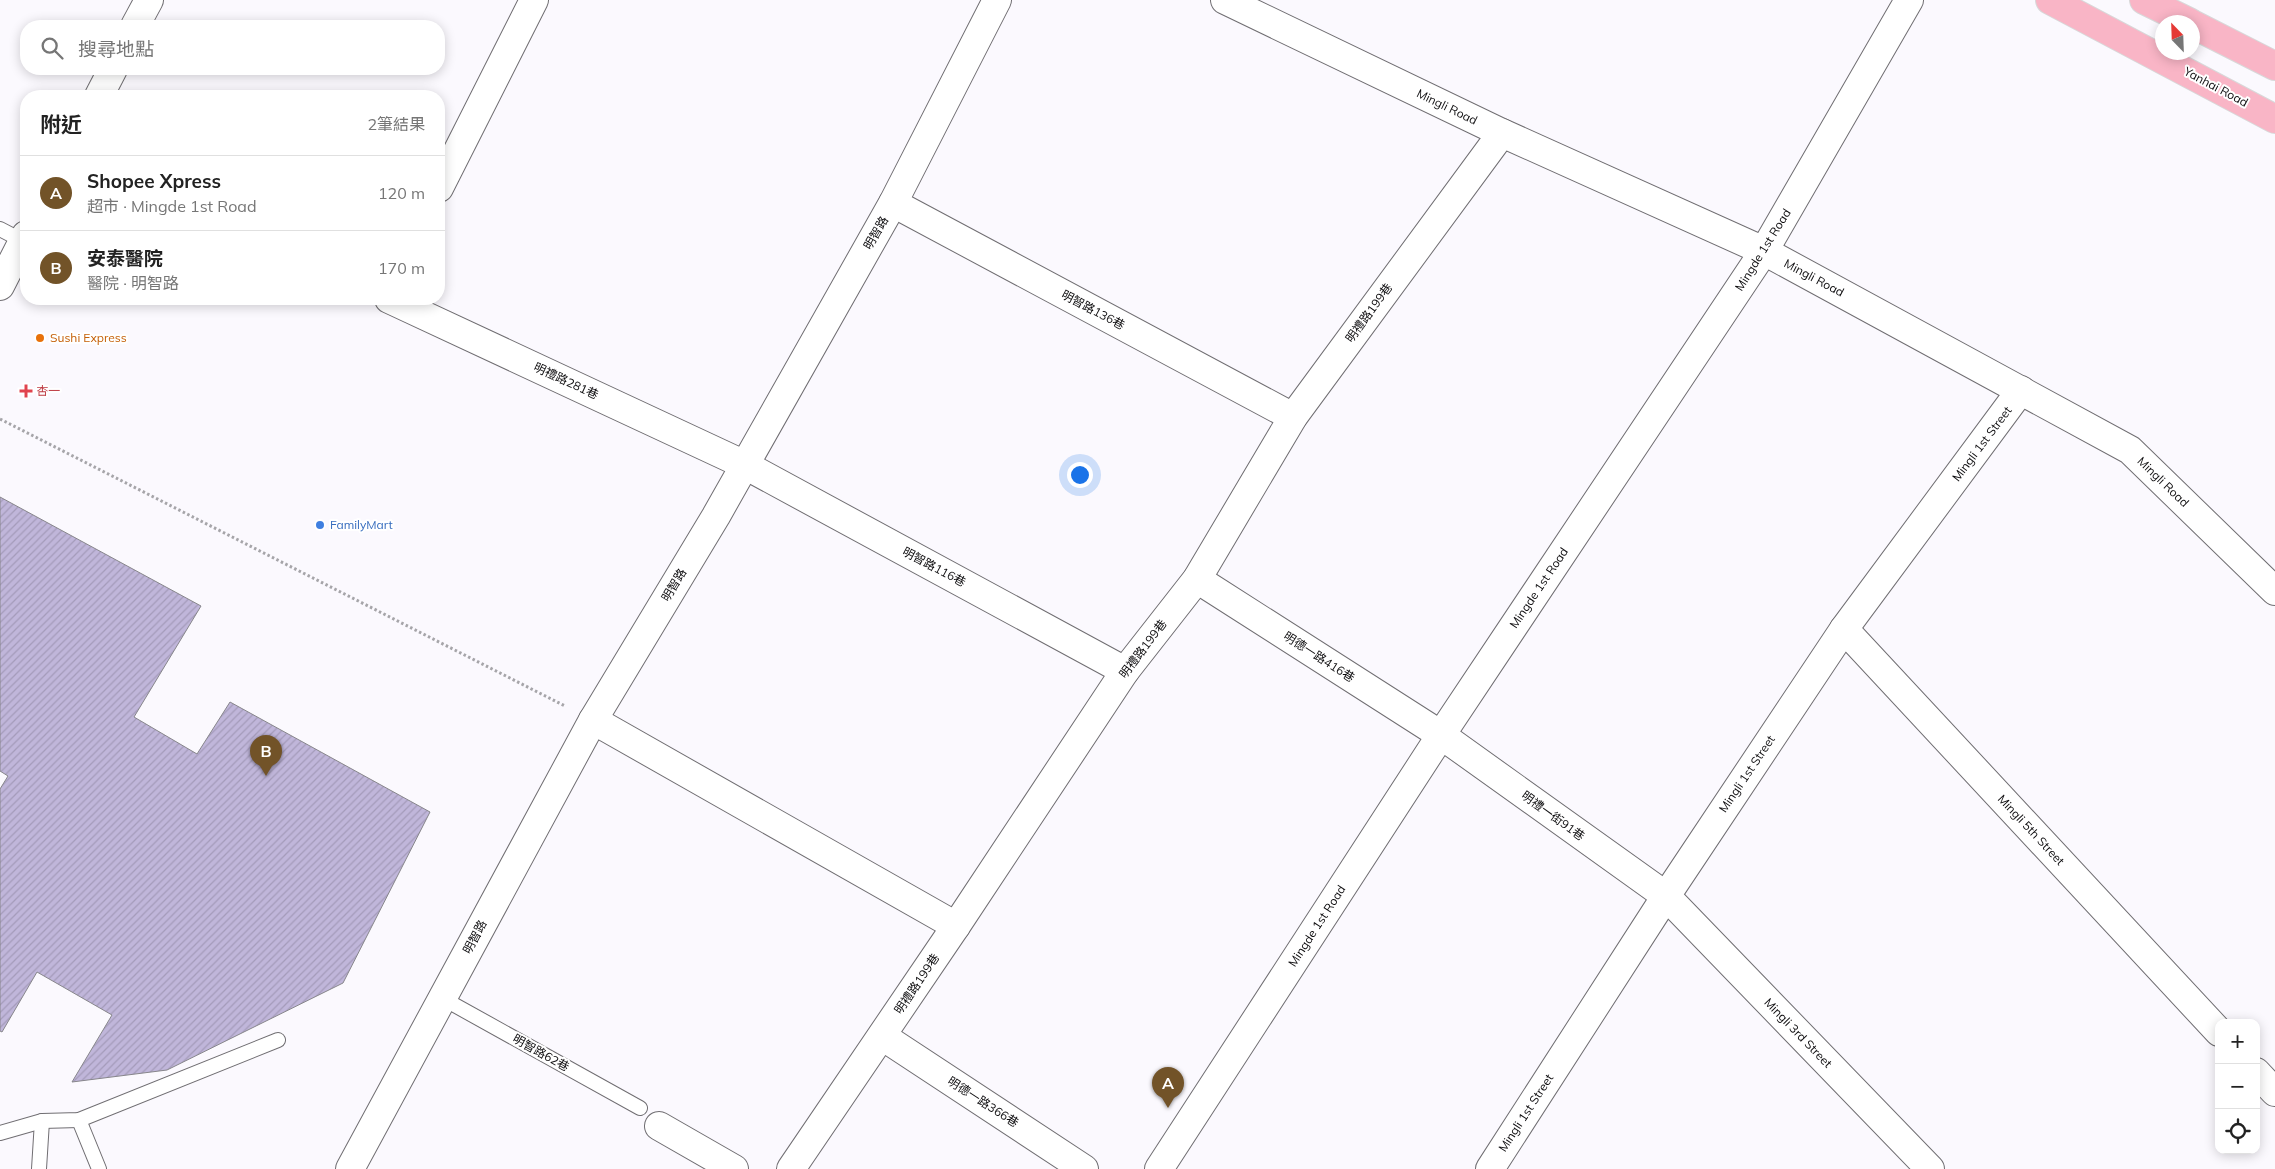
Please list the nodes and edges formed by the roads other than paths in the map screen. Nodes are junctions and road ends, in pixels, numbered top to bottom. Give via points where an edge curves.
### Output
1 (149, 0) edge
2 (534, 0) edge
3 (997, 0) edge
4 (1225, 0) edge
5 (1909, 0) edge
6 (2050, 0) edge
7 (2144, 0) edge
8 (2175, 15) edge
9 (139, 20) edge
10 (2200, 28) edge
11 (2275, 66) edge
12 (110, 75) edge
13 (102, 90) edge
14 (2275, 119) edge
15 (1502, 133) junction
16 (445, 176) edge
17 (893, 204) junction
18 (16, 235) edge
19 (1764, 251) junction
20 (0, 286) edge
21 (402, 305) edge
22 (2021, 390) junction
23 (1293, 417) junction
24 (743, 464) junction
25 (1197, 579) junction
26 (2275, 591) edge
27 (1844, 629) junction
28 (1125, 671) junction
29 (593, 720) junction
30 (1441, 735) junction
31 (1666, 896) junction
32 (956, 926) junction
33 (442, 998) junction
34 (2215, 1028) edge
35 (882, 1036) junction
36 (278, 1040) dead end
37 (2260, 1076) edge
38 (2275, 1092) edge
39 (649, 1117) joint
40 (79, 1120) junction
41 (42, 1121) junction
42 (0, 1133) edge
43 (39, 1169) edge
44 (99, 1169) edge
45 (350, 1169) edge
46 (734, 1169) edge
47 (791, 1169) edge
48 (1084, 1169) edge
49 (1159, 1169) edge
50 (1490, 1169) edge
51 (1930, 1169) edge

1 - 9 street
2 - 16 street
3 - 17 street, 明智路
4 - 15 street, Mingli Road
5 - 19 street, Mingde 1st Road
6 - 14 main road, Yanhai Road
7 - 8 main road
10 - 11 main road
12 - 13 street
15 - 19 street, Mingli Road
15 - 23 street, 明禮路199巷
17 - 23 street, 明智路136巷
17 - 24 street, 明智路
18 - 20 street
19 - 22 street, Mingli Road
19 - 30 street, Mingde 1st Road
21 - 24 street, 明禮路281巷
22 - 26 street, Mingli Road via 2130,450
22 - 27 street, Mingli 1st Street
23 - 25 street, 明禮路199巷
24 - 28 street, 明智路116巷
24 - 29 street, 明智路 via 716,516
25 - 28 street, 明禮路199巷
25 - 30 street, 明德一路416巷
27 - 31 street, Mingli 1st Street
27 - 34 street, Mingli 5th Street
28 - 32 street, 明禮路199巷
29 - 32 street
29 - 33 street, 明智路
30 - 31 street, 明禮一街91巷
30 - 49 street, Mingde 1st Road
31 - 50 street, Mingli 1st Street
31 - 51 street, Mingli 3rd Street
32 - 35 street, 明禮路199巷
33 - 39 lane, 明智路62巷
33 - 45 street, 明智路
35 - 47 street, 明禮路199巷
35 - 48 street, 明德一路366巷
36 - 40 lane
37 - 38 street
39 - 46 street
40 - 41 lane
40 - 44 lane
41 - 42 lane
41 - 43 lane

